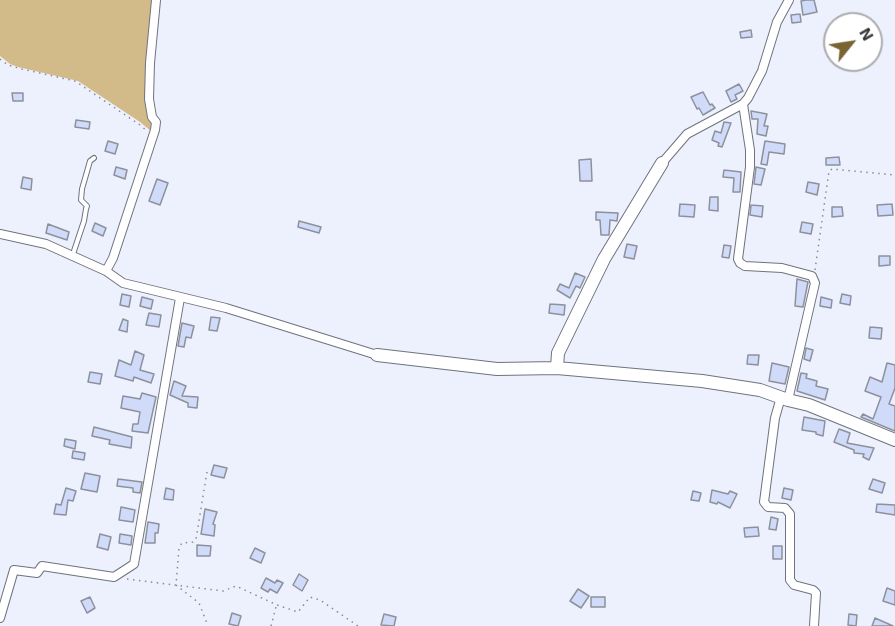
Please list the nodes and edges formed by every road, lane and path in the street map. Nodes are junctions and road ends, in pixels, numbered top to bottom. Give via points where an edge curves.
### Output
1 (156, 0) edge
2 (789, 0) edge
3 (0, 59) edge
4 (744, 104) junction
5 (151, 141) junction
6 (94, 158) dead end
7 (662, 163) joint
8 (895, 175) edge
9 (0, 234) edge
10 (72, 255) junction
11 (106, 272) junction
12 (814, 280) junction
13 (180, 298) junction
14 (377, 355) joint
15 (557, 368) junction
16 (785, 399) junction
17 (895, 440) edge
18 (207, 472) dead end
19 (114, 577) junction
20 (176, 585) junction
21 (277, 605) junction
22 (0, 618) edge
23 (208, 626) edge
24 (271, 626) edge
25 (357, 626) edge
26 (814, 626) edge

1 - 5 street via 149,99 156,122
2 - 4 street via 777,22 755,87
3 - 5 path via 8,65 75,81 140,125
4 - 7 street via 687,134
4 - 12 street via 750,167 738,259 745,266 782,268 812,276
5 - 11 street
6 - 10 lane via 82,189 81,200 87,209
7 - 15 street via 604,259 558,353
8 - 12 path via 829,171
9 - 10 street via 46,244
10 - 11 street
11 - 13 street via 123,283
12 - 16 street
13 - 14 street via 226,308
13 - 19 street via 134,564
14 - 15 street via 497,369
15 - 16 street via 702,381 760,390
16 - 17 street
16 - 26 street via 775,418 764,502 790,514 790,580 816,593
18 - 20 path via 196,538 179,548
19 - 20 path
19 - 22 street via 42,566 37,573 14,570
20 - 21 path via 223,591 236,586
20 - 23 path via 199,603
21 - 24 path
21 - 25 path via 298,612 310,597

